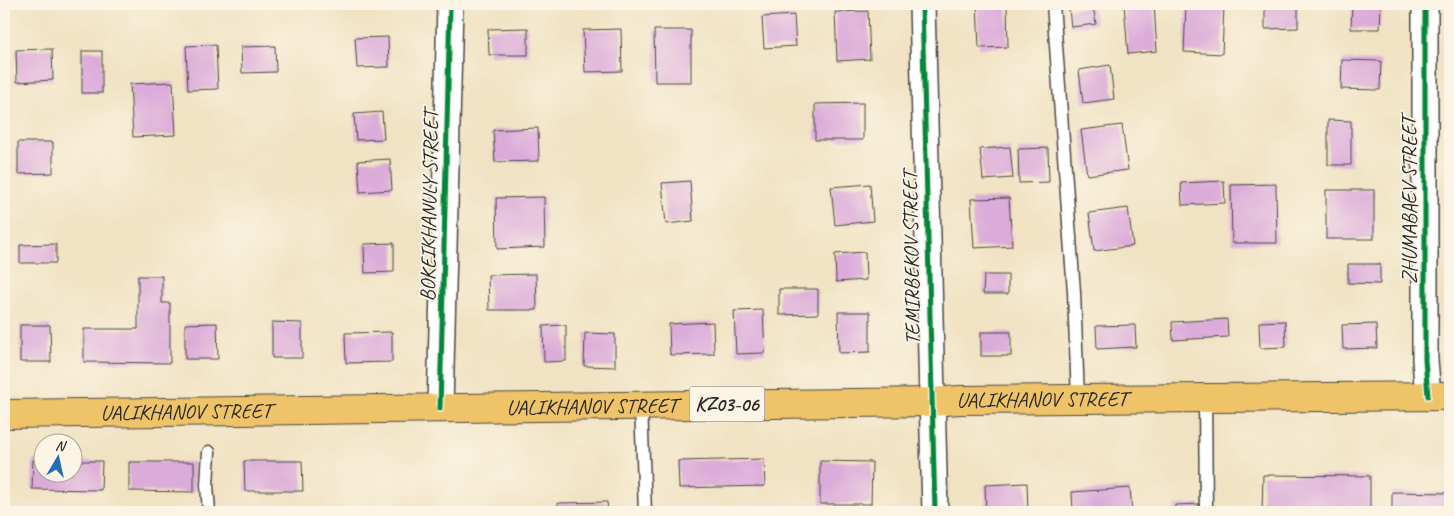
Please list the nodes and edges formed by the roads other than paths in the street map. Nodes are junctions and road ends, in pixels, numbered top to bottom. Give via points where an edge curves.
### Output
1 (450, 4) edge
2 (922, 4) edge
3 (1053, 4) edge
4 (1425, 4) edge
5 (1439, 396) edge
6 (1206, 399) junction
7 (1078, 400) junction
8 (931, 402) junction
9 (641, 405) junction
10 (440, 409) junction
11 (4, 414) edge
12 (209, 452) dead end
13 (209, 512) edge
14 (645, 512) edge
15 (935, 512) edge
16 (1206, 512) edge

1 - 10 street, BOKEIKHANULY STREET
2 - 8 street, TEMIRBEKOV STREET
3 - 7 lane via 1074,292
4 - 5 street, ZHUMABAEV STREET via 1425,360
5 - 6 main road, UALIKHANOV STREET / KZ03-06
6 - 7 main road, UALIKHANOV STREET / KZ03-06
6 - 16 lane
7 - 8 main road, UALIKHANOV STREET / KZ03-06
8 - 9 main road, UALIKHANOV STREET / KZ03-06
8 - 15 street, TEMIRBEKOV STREET
9 - 10 main road, UALIKHANOV STREET / KZ03-06
9 - 14 lane
10 - 11 main road, UALIKHANOV STREET / KZ03-06
12 - 13 lane

